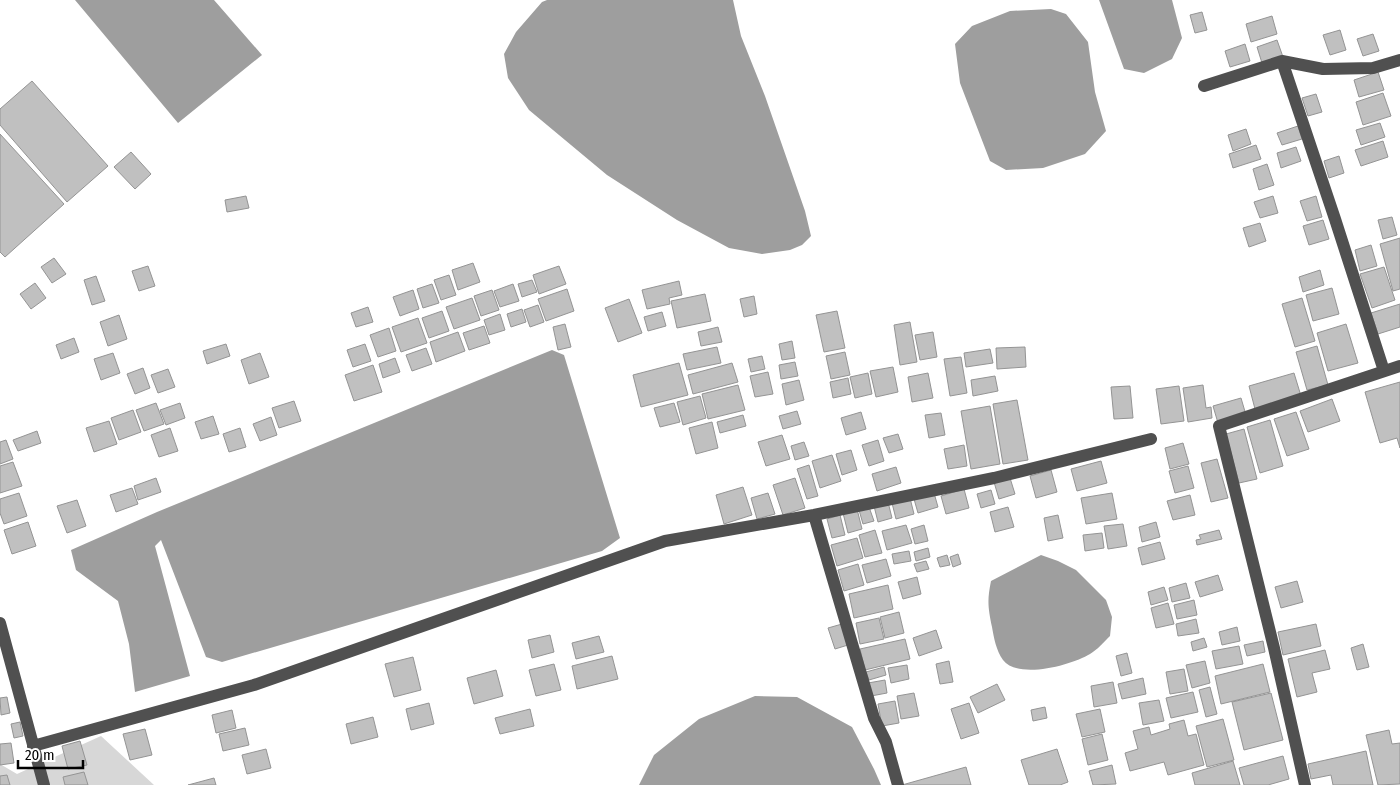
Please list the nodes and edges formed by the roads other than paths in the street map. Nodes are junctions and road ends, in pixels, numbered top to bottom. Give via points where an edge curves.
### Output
1 (1400, 60) edge
2 (1282, 61) junction
3 (1204, 86) dead end
4 (1400, 366) edge
5 (1384, 371) junction
6 (1151, 439) dead end
7 (814, 515) junction
8 (0, 623) edge
9 (33, 746) junction
10 (44, 785) edge
11 (898, 785) edge
12 (1305, 785) edge

1 - 2 street via 1373,68 1323,69
2 - 3 street
2 - 5 street
4 - 5 street
5 - 12 street via 1219,426
6 - 7 street via 994,478
7 - 9 street via 665,541 254,685
7 - 11 street via 874,718 886,742
8 - 9 street
9 - 10 street

